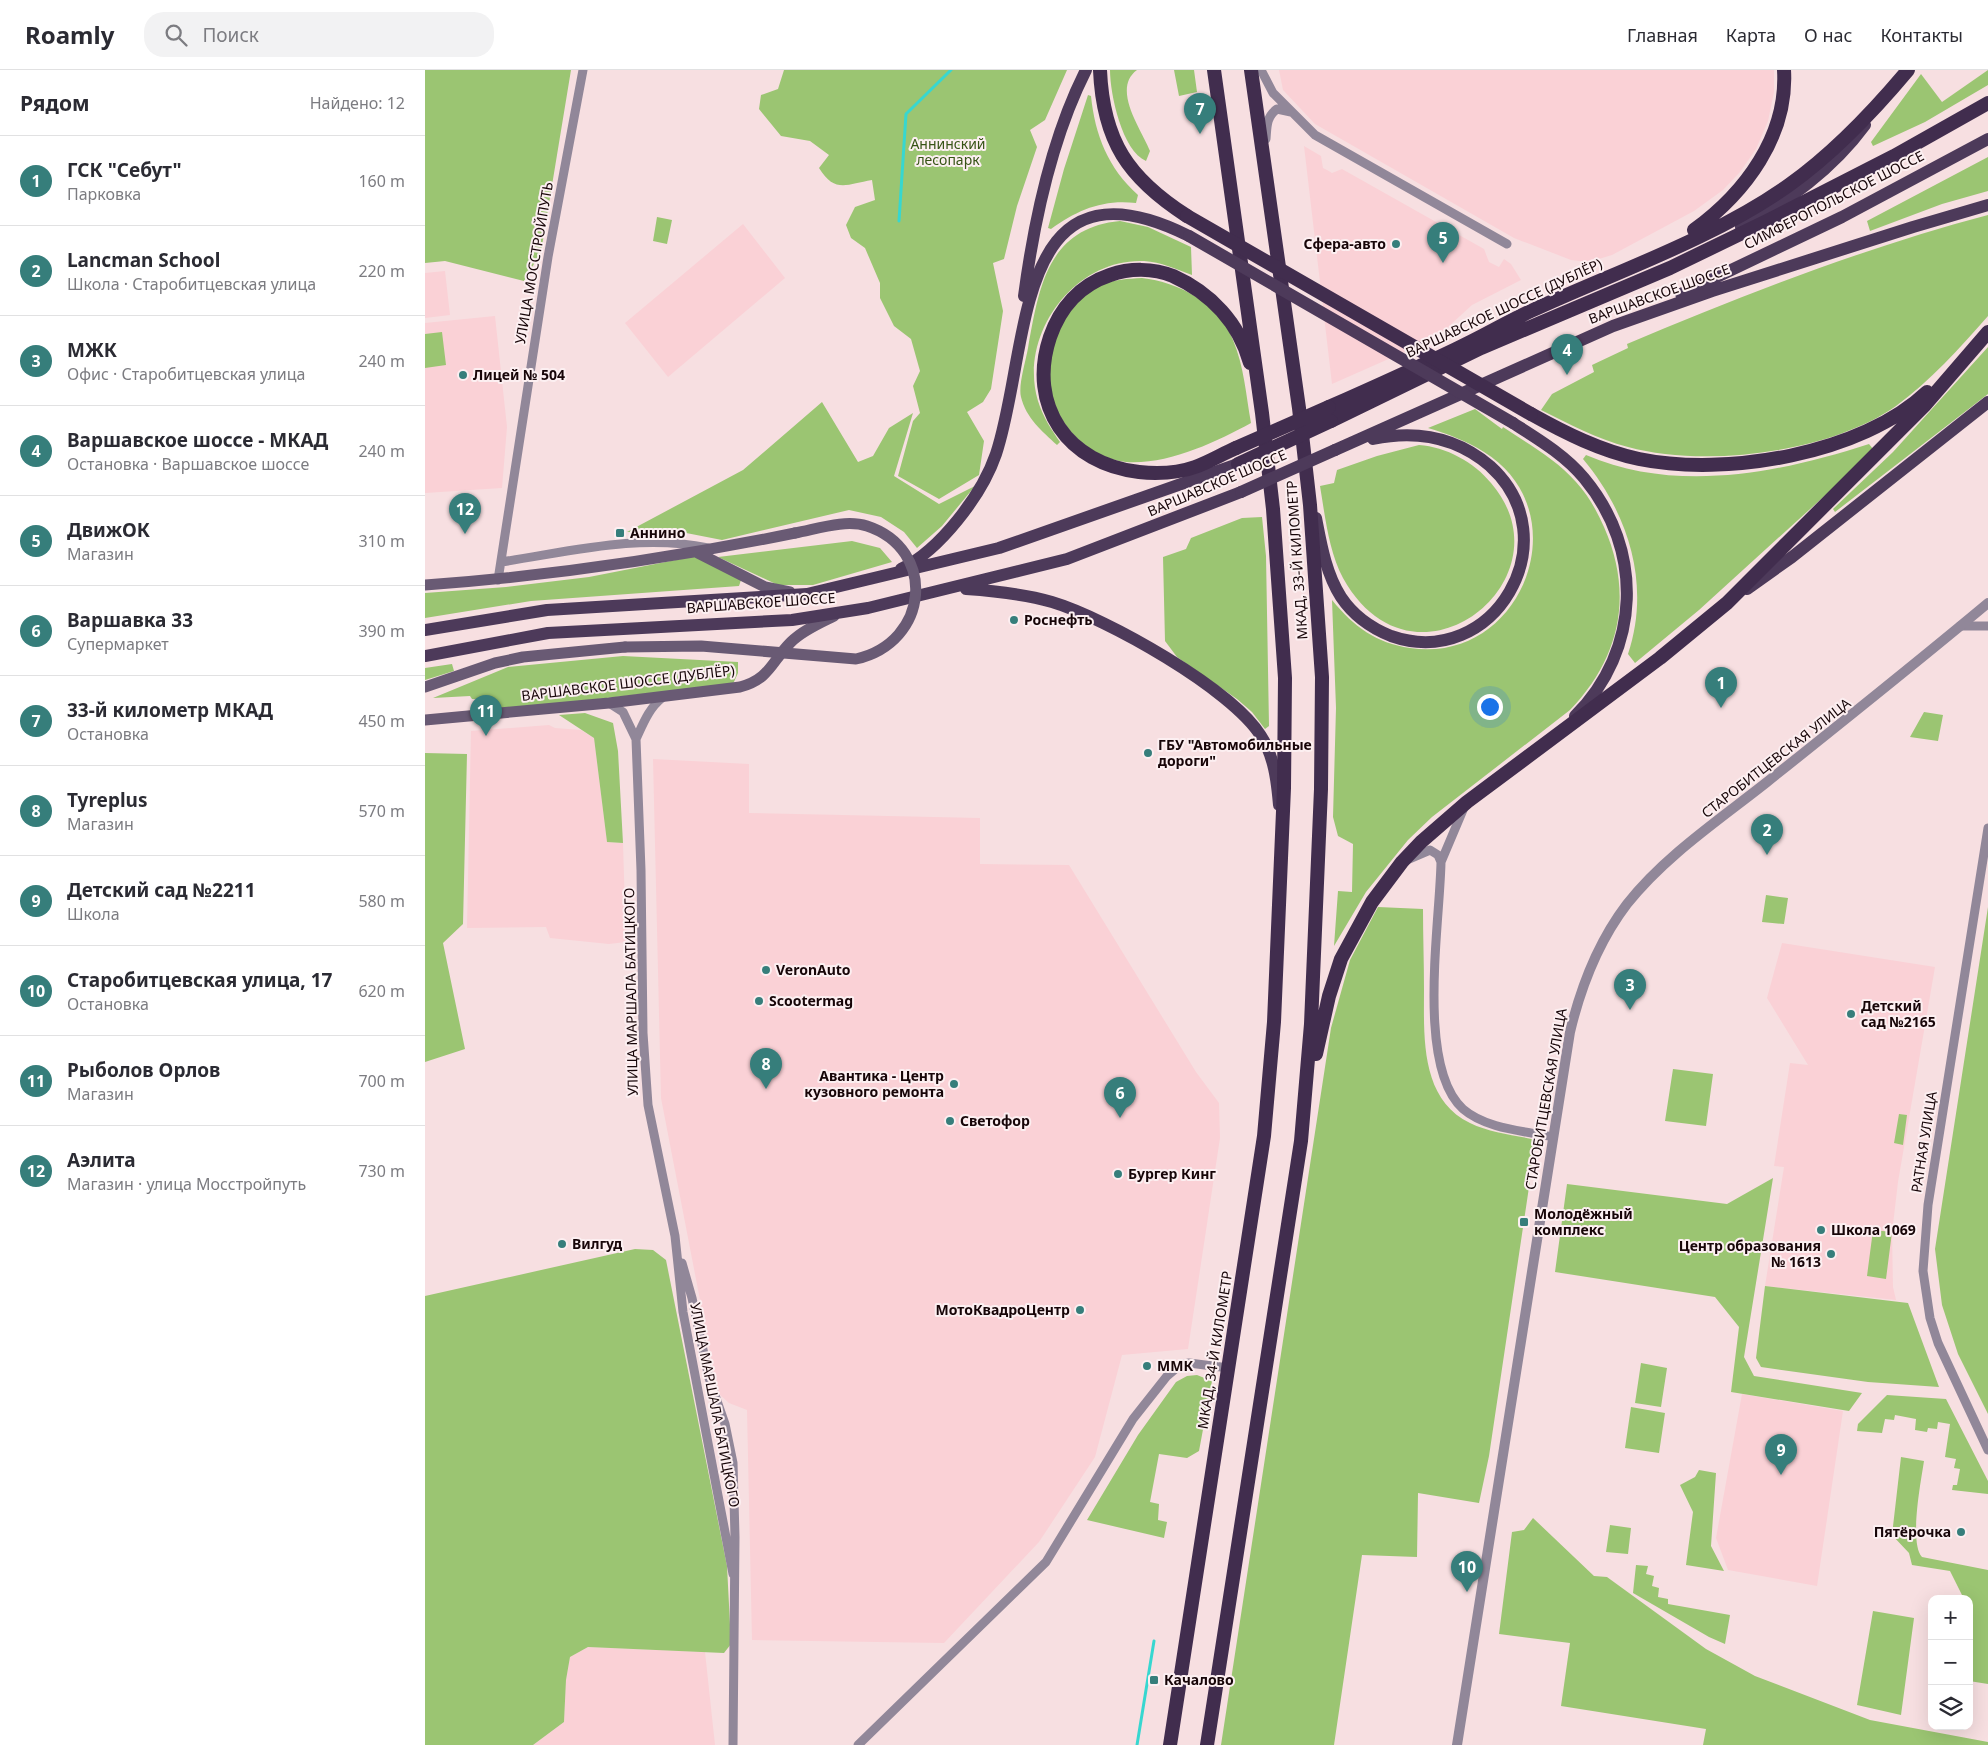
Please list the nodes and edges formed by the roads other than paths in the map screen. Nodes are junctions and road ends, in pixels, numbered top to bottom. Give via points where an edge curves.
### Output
1 (583, 70) edge
2 (1086, 70) edge
3 (1100, 70) edge
4 (1214, 70) edge
5 (1251, 70) edge
6 (1261, 70) edge
7 (1784, 70) edge
8 (1908, 70) edge
9 (1881, 103) junction
10 (1988, 103) edge
11 (1291, 112) junction
12 (1988, 139) edge
13 (1267, 179) junction
14 (1802, 204) junction
15 (1988, 205) edge
16 (1752, 221) junction
17 (1696, 236) junction
18 (1507, 244) dead end
19 (1667, 251) junction
20 (1669, 268) junction
21 (1613, 326) junction
22 (1988, 332) edge
23 (1020, 336) junction
24 (1969, 352) junction
25 (1988, 402) edge
26 (1262, 412) junction
27 (1330, 414) junction
28 (1335, 450) junction
29 (1305, 457) junction
30 (1238, 464) joint
31 (1193, 468) junction
32 (1119, 507) junction
33 (713, 550) junction
34 (698, 553) junction
35 (501, 562) junction
36 (884, 576) junction
37 (498, 580) junction
38 (425, 585) edge
39 (956, 588) junction
40 (807, 594) junction
41 (1727, 603) junction
42 (1988, 603) edge
43 (838, 614) junction
44 (1960, 626) junction
45 (1988, 626) edge
46 (425, 630) edge
47 (425, 656) edge
48 (425, 687) edge
49 (662, 698) junction
50 (609, 703) junction
51 (425, 720) edge
52 (1559, 732) junction
53 (636, 739) junction
54 (1467, 802) junction
55 (1988, 828) edge
56 (1282, 848) junction
57 (1402, 862) junction
58 (1441, 862) junction
59 (1277, 958) joint
60 (1553, 1137) junction
61 (1301, 1141) junction
62 (676, 1241) junction
63 (1229, 1368) junction
64 (1988, 1450) edge
65 (733, 1574) junction
66 (733, 1745) edge
67 (858, 1745) edge
68 (1170, 1745) edge
69 (1207, 1745) edge
70 (1457, 1745) edge

1 - 35 street, УЛИЦА МОССТРОЙПУТЬ via 548,257
2 - 23 main road via 1061,135 1042,200 1028,269
3 - 24 highway, bridge via 1105,117 1123,157 1152,190 1187,216 1531,414 1598,447 1640,460 1711,465 1762,461 1820,448 1885,423 1921,398
4 - 26 highway, МКАД, 33-Й КИЛОМЕТР
5 - 13 highway, МКАД, 33-Й КИЛОМЕТР
6 - 11 street via 1273,93
7 - 19 highway via 1783,95 1774,135 1753,171 1723,208
8 - 9 highway, ВАРШАВСКОЕ ШОССЕ
9 - 16 main road, ВАРШАВСКОЕ ШОССЕ via 1852,143 1825,170 1800,191
9 - 17 highway, ВАРШАВСКОЕ ШОССЕ (ДУБЛЁР) via 1842,142 1788,186 1757,206
10 - 14 highway, СИМФЕРОПОЛЬСКОЕ ШОССЕ
11 - 13 street via 1277,109 1267,122
11 - 18 street via 1315,135 1335,148
12 - 21 main road, СИМФЕРОПОЛЬСКОЕ ШОССЕ via 1842,217
13 - 29 highway, МКАД, 33-Й КИЛОМЕТР
14 - 16 street
14 - 20 highway, СИМФЕРОПОЛЬСКОЕ ШОССЕ
15 - 21 main road, ВАРШАВСКОЕ ШОССЕ via 1712,291
16 - 17 street
16 - 20 main road, ВАРШАВСКОЕ ШОССЕ
17 - 19 highway, ВАРШАВСКОЕ ШОССЕ (ДУБЛЁР)
19 - 27 highway, ВАРШАВСКОЕ ШОССЕ (ДУБЛЁР) via 1528,312
20 - 27 highway, ВАРШАВСКОЕ ШОССЕ
21 - 28 main road, ВАРШАВСКОЕ ШОССЕ
22 - 24 highway
23 - 36 main road via 1004,429 983,482 948,530 907,566
23 - 52 main road, bridge via 1031,293 1054,245 1086,220 1103,214 1136,215 1189,236 1513,422 1554,450 1584,478 1606,512 1626,573 1627,613 1617,653 1600,687
24 - 41 highway via 1925,405
25 - 41 main road via 1792,557
26 - 31 highway via 1250,360 1239,334 1224,312 1187,282 1145,270 1120,272 1098,279 1081,291 1065,306 1046,348 1042,373 1044,397 1053,419 1085,454 1105,464 1147,473
26 - 56 highway, МКАД, 33-Й КИЛОМЕТР via 1283,642
27 - 30 highway, ВАРШАВСКОЕ ШОССЕ, bridge
27 - 31 highway, ВАРШАВСКОЕ ШОССЕ (ДУБЛЁР), bridge via 1236,448
28 - 29 main road via 1389,436 1432,436 1468,450 1497,473 1519,506 1525,545 1515,582 1495,612 1470,632 1435,641 1399,638 1367,624 1341,597 1331,579
28 - 39 main road, ВАРШАВСКОЕ ШОССЕ, bridge via 1241,492 1067,559
29 - 61 highway, МКАД, 33-Й КИЛОМЕТР via 1322,677 1314,960
30 - 32 main road, ВАРШАВСКОЕ ШОССЕ
31 - 32 main road, ВАРШАВСКОЕ ШОССЕ (ДУБЛЁР)
32 - 36 main road, ВАРШАВСКОЕ ШОССЕ via 999,548
33 - 34 main road
33 - 35 street via 685,543 654,541
33 - 48 main road, bridge via 850,523 867,526 887,536 902,551 911,567 916,604 910,621 885,648 856,659 701,646 625,647 495,662
34 - 37 main road
34 - 40 main road via 765,587
35 - 37 street, УЛИЦА МОССТРОЙПУТЬ
36 - 40 main road, ВАРШАВСКОЕ ШОССЕ
37 - 38 main road
39 - 43 main road, ВАРШАВСКОЕ ШОССЕ
39 - 56 main road via 1031,596 1106,623 1177,665 1234,706 1249,720 1269,750 1277,783
40 - 46 main road, ВАРШАВСКОЕ ШОССЕ via 547,610
41 - 52 highway via 1653,664
42 - 44 street, СТАРОБИТЦЕВСКАЯ УЛИЦА
43 - 47 main road, ВАРШАВСКОЕ ШОССЕ via 792,620 548,633
43 - 49 main road, ВАРШАВСКОЕ ШОССЕ (ДУБЛЁР) via 792,641 756,683 722,691
44 - 45 street
44 - 60 street, СТАРОБИТЦЕВСКАЯ УЛИЦА via 1673,858 1628,904 1596,954 1577,1006
49 - 50 main road, ВАРШАВСКОЕ ШОССЕ (ДУБЛЁР)
49 - 53 street, УЛИЦА МАРШАЛА БАТИЦКОГО via 645,719
50 - 51 main road, ВАРШАВСКОЕ ШОССЕ (ДУБЛЁР)
50 - 53 street, УЛИЦА МАРШАЛА БАТИЦКОГО via 623,712
52 - 54 highway
53 - 62 street, УЛИЦА МАРШАЛА БАТИЦКОГО via 645,1085
54 - 57 highway
54 - 58 street
55 - 64 street, РАТНАЯ УЛИЦА via 1928,1205 1923,1271 1930,1318 1938,1343
56 - 59 highway, МКАД, 33-Й КИЛОМЕТР
57 - 58 street via 1430,850 1438,855
57 - 61 highway via 1357,929 1337,972 1316,1051
58 - 60 street via 1435,974 1436,1046 1445,1084 1464,1110 1477,1118
59 - 63 highway, МКАД, 34-Й КИЛОМЕТР via 1264,1136
60 - 70 street, СТАРОБИТЦЕВСКАЯ УЛИЦА
61 - 69 highway
62 - 65 street, УЛИЦА МАРШАЛА БАТИЦКОГО via 683,1312
62 - 65 street, УЛИЦА МАРШАЛА БАТИЦКОГО via 709,1378 729,1442 734,1491
63 - 67 street via 1189,1363 1180,1365 1167,1376 1133,1419 1046,1562
63 - 68 highway, МКАД, 34-Й КИЛОМЕТР
65 - 66 street, УЛИЦА МАРШАЛА БАТИЦКОГО

